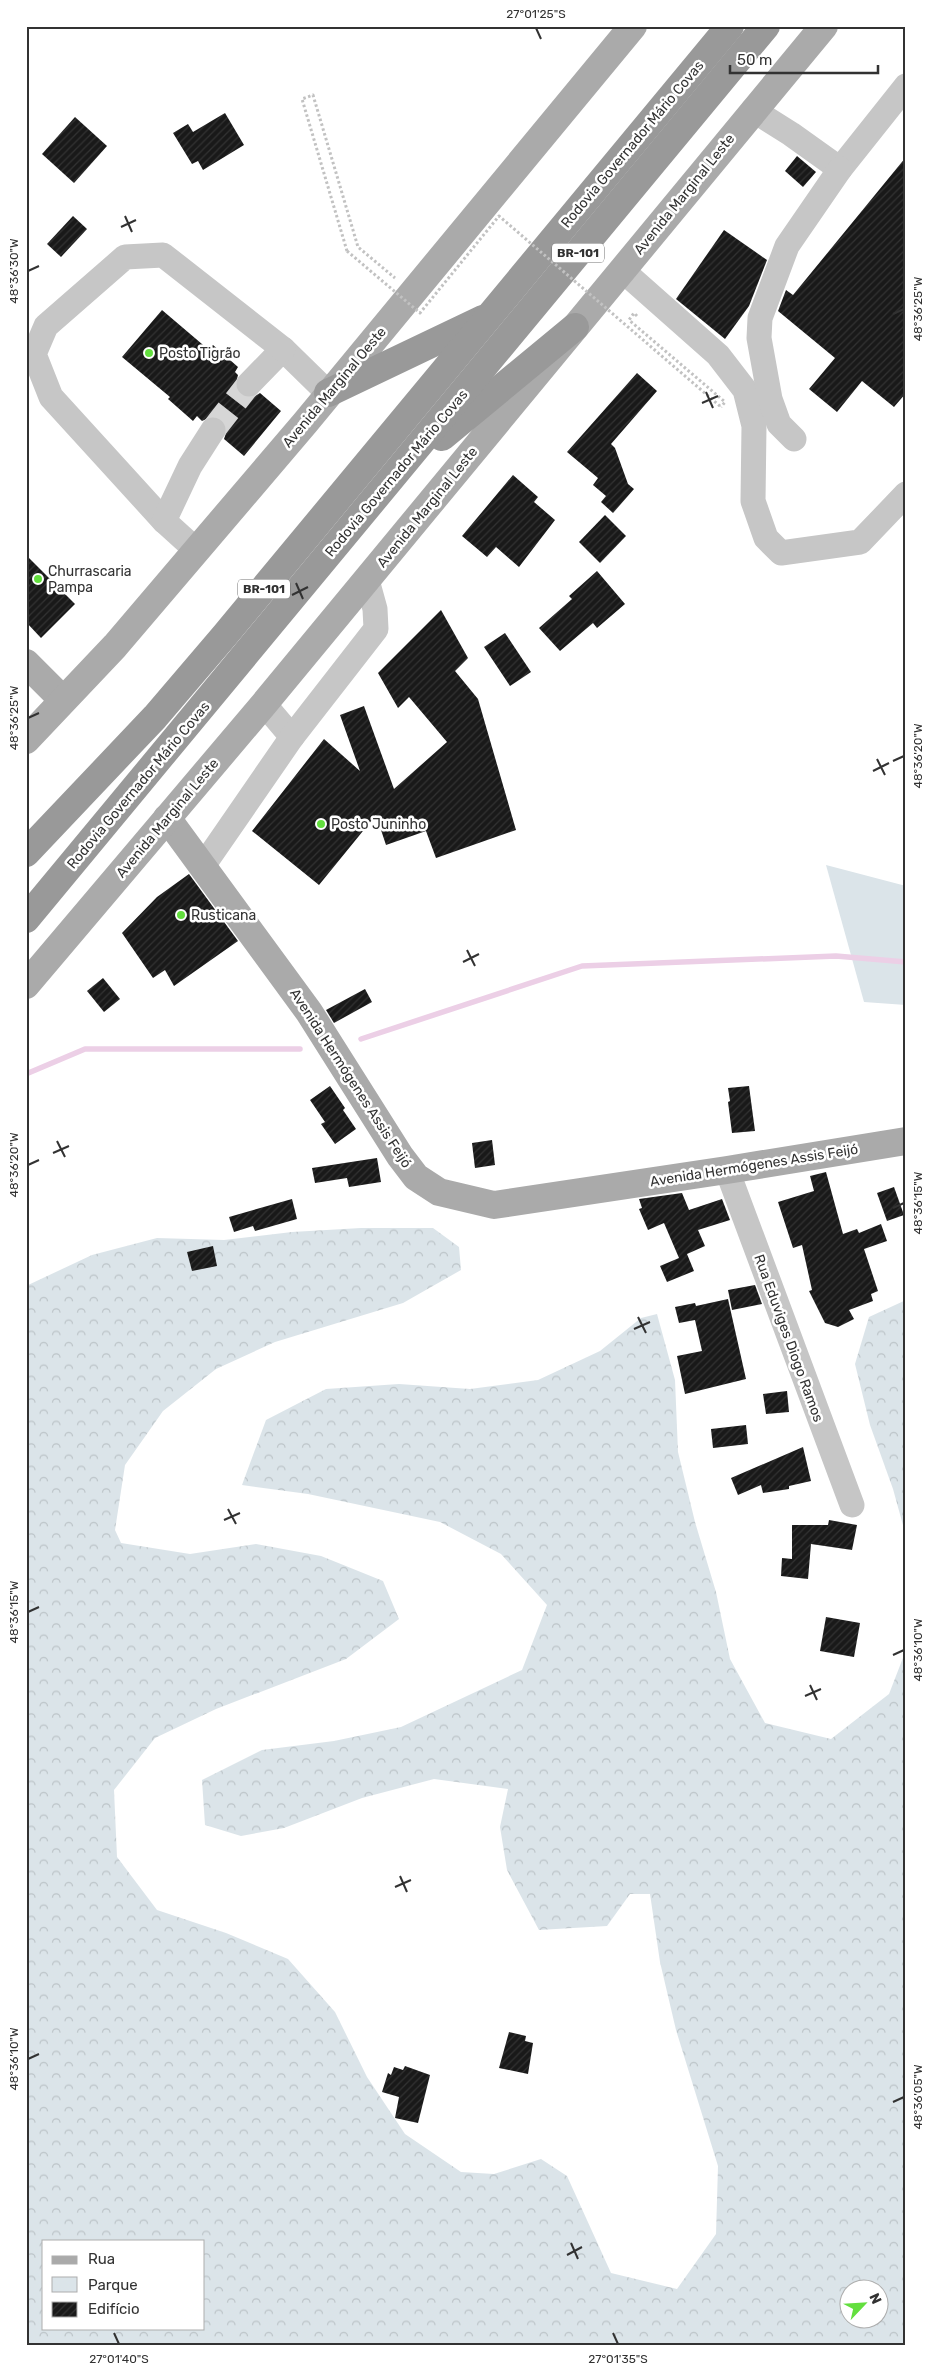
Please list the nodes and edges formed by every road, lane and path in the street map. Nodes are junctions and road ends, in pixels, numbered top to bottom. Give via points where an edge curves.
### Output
1 (632, 26) edge
2 (730, 26) edge
3 (766, 26) edge
4 (824, 26) edge
5 (906, 86) edge
6 (753, 110) junction
7 (840, 169) junction
8 (622, 270) junction
9 (412, 292) junction
10 (491, 315) junction
11 (642, 319) dead end
12 (575, 327) junction
13 (283, 349) junction
14 (249, 384) tunnel mouth
15 (328, 393) junction
16 (213, 430) tunnel mouth
17 (794, 439) dead end
18 (390, 480) junction
19 (906, 494) edge
20 (164, 521) junction
21 (196, 550) junction
22 (366, 580) junction
23 (26, 663) edge
24 (63, 700) junction
25 (264, 704) junction
26 (292, 737) junction
27 (26, 740) edge
28 (167, 818) junction
29 (26, 853) edge
30 (203, 866) junction
31 (26, 919) edge
32 (26, 985) edge
33 (906, 1141) edge
34 (727, 1170) junction
35 (852, 1505) dead end

1 - 9 main road, Avenida Marginal Oeste
2 - 10 highway, Rodovia Governador Mário Covas / BR-101
3 - 18 highway, Rodovia Governador Mário Covas / BR-101
4 - 6 main road, Avenida Marginal Leste
5 - 7 street
6 - 7 street
6 - 8 main road, Avenida Marginal Leste
7 - 17 street via 787,246 760,318 759,338 770,399 779,424
8 - 12 main road, Avenida Marginal Leste
8 - 19 street via 718,355 744,390 754,426 753,500 766,538 781,552 860,542
9 - 11 path, bridge via 358,247 313,95 302,99 347,251 420,313 499,216 721,407 725,402 629,320 634,313
9 - 15 main road, Avenida Marginal Oeste
10 - 15 highway
10 - 29 highway, Rodovia Governador Mário Covas / BR-101 via 226,635 155,717
12 - 18 highway
12 - 22 main road, Avenida Marginal Leste
13 - 14 street
13 - 15 street
13 - 20 street via 163,254 125,258 46,326 34,354 51,397
15 - 21 main road, Avenida Marginal Oeste
16 - 20 street via 190,466
18 - 31 highway, Rodovia Governador Mário Covas / BR-101
20 - 21 street
21 - 24 main road, Avenida Marginal Oeste
22 - 25 main road, Avenida Marginal Leste
22 - 26 street via 376,629
23 - 24 main road
24 - 27 main road, Avenida Marginal Oeste
25 - 26 street
25 - 28 main road, Avenida Marginal Leste
26 - 30 street
28 - 30 main road, Avenida Hermógenes Assis Feijó
28 - 32 main road, Avenida Marginal Leste
30 - 34 main road, Avenida Hermógenes Assis Feijó via 309,1012 400,1156 416,1176 439,1192 494,1205
33 - 34 main road, Avenida Hermógenes Assis Feijó
34 - 35 street, Rua Eduviges Diogo Ramos

